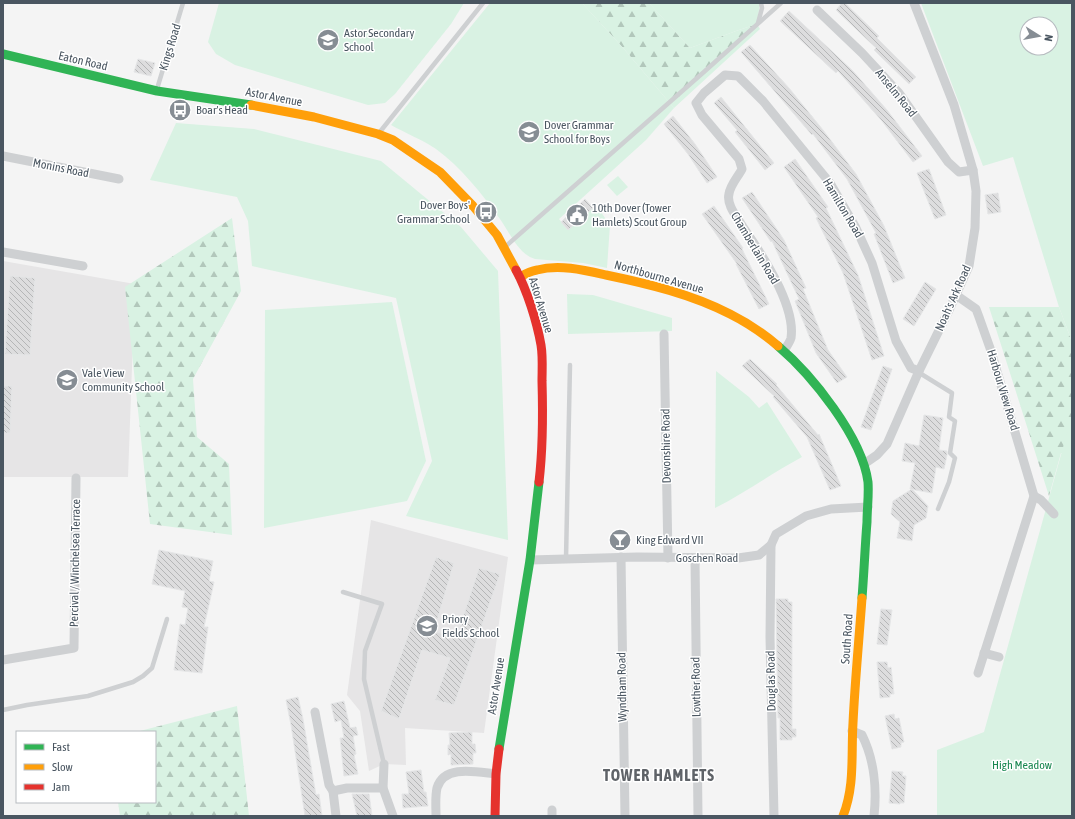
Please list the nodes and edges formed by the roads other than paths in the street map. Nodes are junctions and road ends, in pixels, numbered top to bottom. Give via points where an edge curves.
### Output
1 (183, 3) edge
2 (483, 3) edge
3 (761, 3) edge
4 (781, 3) edge
5 (914, 3) edge
6 (817, 10) dead end
7 (757, 24) junction
8 (3, 54) edge
9 (725, 75) joint
10 (156, 91) junction
11 (378, 134) junction
12 (3, 156) edge
13 (974, 170) junction
14 (119, 179) dead end
15 (504, 247) junction
16 (3, 252) edge
17 (83, 266) dead end
18 (520, 277) junction
19 (956, 295) junction
20 (664, 334) dead end
21 (784, 351) junction
22 (570, 365) dead end
23 (918, 372) junction
24 (864, 464) junction
25 (76, 478) dead end
26 (1034, 496) junction
27 (868, 507) junction
28 (938, 509) dead end
29 (1054, 514) dead end
30 (771, 545) junction
31 (621, 557) junction
32 (668, 558) junction
33 (695, 558) junction
34 (566, 559) junction
35 (530, 560) junction
36 (343, 592) dead end
37 (167, 619) dead end
38 (984, 653) junction
39 (999, 657) dead end
40 (3, 660) edge
41 (978, 673) dead end
42 (3, 710) edge
43 (315, 712) dead end
44 (852, 731) junction
45 (384, 764) joint
46 (496, 774) junction
47 (383, 788) junction
48 (333, 791) junction
49 (336, 816) edge
50 (393, 816) edge
51 (436, 816) edge
52 (495, 816) edge
53 (625, 816) edge
54 (698, 816) edge
55 (774, 816) edge
56 (843, 816) edge
57 (874, 816) edge

1 - 10 lane, Kings Road
2 - 11 lane
3 - 7 lane
4 - 7 lane
5 - 13 street, Noah's Ark Road via 954,105
6 - 13 street, Anselm Road via 899,93 948,162 959,172
7 - 15 lane
8 - 10 street, Eaton Road
9 - 21 street, Chamberlain Road via 696,103 702,115 739,159 742,170 728,194 731,208 762,256 782,294 791,328 791,340
9 - 23 street, Hamilton Road via 738,76 763,101 830,183 856,228 872,263 896,340 911,368
10 - 11 street, Astor Avenue via 253,105 314,117
11 - 15 street, Astor Avenue via 393,140 440,172 474,206
12 - 14 street, Monins Road
13 - 19 street, Noah's Ark Road via 975,228 969,266
15 - 18 street, Astor Avenue
16 - 17 street
18 - 21 street, Northbourne Avenue via 534,269 585,271 673,291 710,304 748,324
18 - 35 street, Astor Avenue via 536,320 542,367 542,454
19 - 23 street, Noah's Ark Road
19 - 26 street, Harbour View Road via 976,309
20 - 32 street, Devonshire Road
21 - 24 street, Northbourne Avenue via 825,397 848,430
22 - 34 lane
23 - 24 street, Noah's Ark Road via 887,444
23 - 28 lane via 952,394 949,417 955,421 950,453 955,458
24 - 27 street, South Road via 868,484
25 - 40 street, Percival / Winchelsea Terrace via 74,648
26 - 29 street via 1042,500
26 - 38 street
27 - 30 street, Goschen Road via 831,509 806,516 776,534
27 - 44 street, South Road
30 - 33 street, Goschen Road via 759,555 738,558
30 - 55 street, Douglas Road via 770,637
31 - 32 street, Goschen Road
31 - 34 street, Goschen Road
31 - 53 street, Wyndham Road
32 - 33 street, Goschen Road
33 - 54 street, Lowther Road
34 - 35 street, Goschen Road
35 - 46 street, Astor Avenue via 506,698
36 - 45 lane via 382,604 365,651 364,679
37 - 42 lane via 152,668 133,682 88,696
38 - 39 street
38 - 41 street
43 - 48 street via 329,785
44 - 56 street, South Road via 852,785
44 - 57 street via 862,735 868,746 874,777
45 - 47 street
46 - 51 street via 462,771 446,775 438,787
46 - 52 street, Astor Avenue
47 - 48 street via 347,788
47 - 50 street
48 - 49 street

